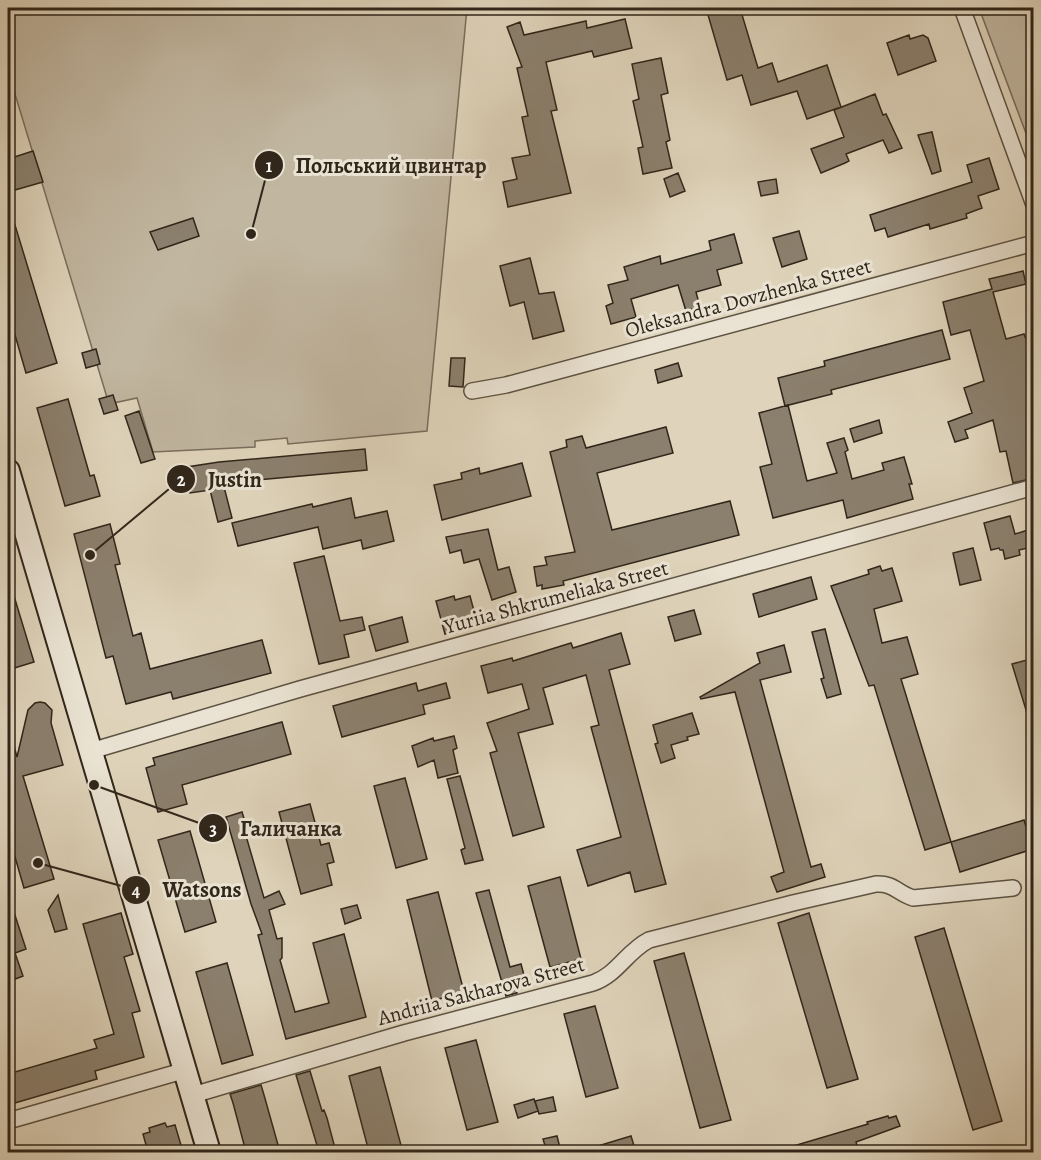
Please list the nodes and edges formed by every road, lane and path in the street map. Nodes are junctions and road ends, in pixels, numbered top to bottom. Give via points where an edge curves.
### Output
1 (962, 8) edge
2 (1034, 205) edge
3 (1034, 243) edge
4 (472, 391) dead end
5 (9, 482) edge
6 (1034, 487) edge
7 (91, 751) junction
8 (1013, 888) dead end
9 (186, 1070) junction
10 (193, 1095) junction
11 (8, 1121) edge
12 (209, 1152) edge

1 - 2 street
3 - 4 street, Oleksandra Dovzhenka Street
5 - 7 street
6 - 7 street, Yuriia Shkrumeliaka Street via 300,689
7 - 9 street
8 - 10 street, Andriia Sakharova Street via 913,898 887,883 793,903 649,940 612,973 592,983
9 - 10 street
9 - 11 street
10 - 12 street

